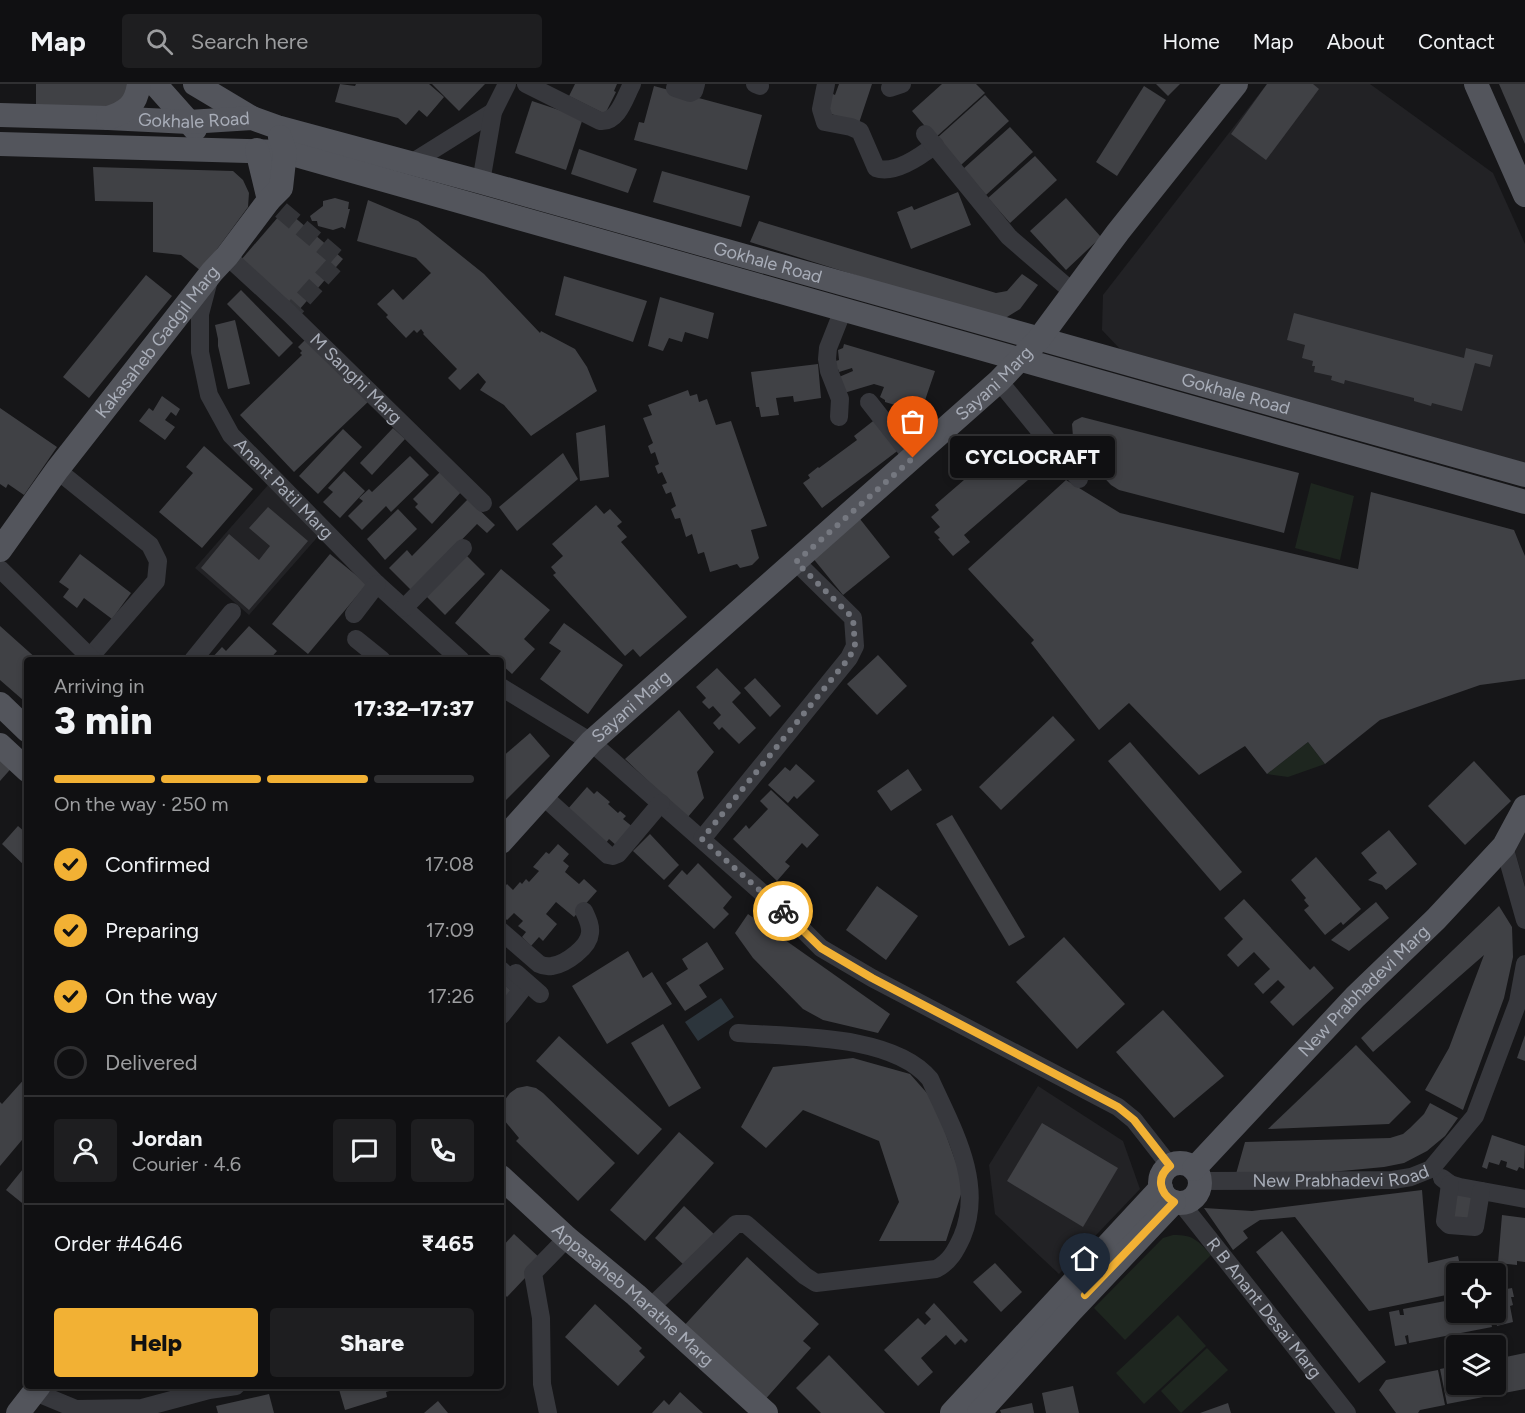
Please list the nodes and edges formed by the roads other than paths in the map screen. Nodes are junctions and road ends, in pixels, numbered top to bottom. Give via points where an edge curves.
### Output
1 (139, 84) edge
2 (155, 84) edge
3 (195, 84) edge
4 (507, 84) edge
5 (526, 84) edge
6 (632, 84) edge
7 (696, 84) edge
8 (826, 84) edge
9 (1236, 84) edge
10 (1476, 84) edge
11 (675, 88) dead end
12 (493, 112) junction
13 (0, 115) edge
14 (108, 118) junction
15 (252, 118) junction
16 (189, 122) junction
17 (277, 127) junction
18 (0, 144) edge
19 (211, 149) junction
20 (257, 150) junction
21 (285, 152) junction
22 (410, 164) junction
23 (481, 182) junction
24 (1525, 195) edge
25 (275, 205) junction
26 (220, 264) junction
27 (1074, 294) junction
28 (843, 310) junction
29 (1039, 339) junction
30 (1018, 359) junction
31 (999, 381) junction
32 (869, 402) dead end
33 (840, 417) dead end
34 (913, 458) junction
35 (57, 470) junction
36 (1525, 475) edge
37 (1079, 479) dead end
38 (1525, 502) edge
39 (483, 503) dead end
40 (463, 548) dead end
41 (0, 550) edge
42 (796, 562) junction
43 (0, 569) edge
44 (377, 584) junction
45 (404, 608) junction
46 (232, 612) dead end
47 (354, 614) dead end
48 (356, 639) dead end
49 (90, 657) edge
50 (94, 657) edge
51 (195, 657) edge
52 (378, 657) edge
53 (458, 657) edge
54 (504, 689) edge
55 (0, 704) edge
56 (24, 727) edge
57 (591, 742) junction
58 (0, 745) edge
59 (24, 767) edge
60 (543, 796) junction
61 (661, 804) junction
62 (1525, 807) edge
63 (504, 839) edge
64 (702, 839) junction
65 (1504, 846) junction
66 (584, 911) dead end
67 (1525, 920) edge
68 (504, 935) edge
69 (504, 963) edge
70 (1525, 964) edge
71 (504, 973) edge
72 (540, 994) dead end
73 (1521, 1002) edge
74 (504, 1012) edge
75 (738, 1033) dead end
76 (1170, 1166) junction
77 (1431, 1169) junction
78 (1197, 1175) junction
79 (504, 1180) edge
80 (1450, 1184) junction
81 (1481, 1191) junction
82 (1172, 1198) junction
83 (1525, 1199) edge
84 (567, 1238) junction
85 (650, 1308) junction
86 (37, 1389) edge
87 (216, 1389) edge
88 (18, 1413) edge
89 (548, 1413) edge
90 (766, 1413) edge
91 (952, 1413) edge
92 (979, 1413) edge
93 (1347, 1413) edge

1 - 14 main road via 132,104 123,113
2 - 16 main road
3 - 15 main road
4 - 12 street
5 - 6 street via 605,122 615,116
7 - 11 street via 690,93
8 - 27 street via 821,109 825,122 860,131 876,168 890,171 924,154 930,139 1009,237
9 - 27 main road, Sayani Marg via 1118,232
10 - 24 main road
12 - 22 street
12 - 23 street
13 - 14 main road, Gokhale Road
14 - 16 main road, Gokhale Road
15 - 16 main road, Gokhale Road
15 - 17 main road, Gokhale Road
16 - 19 main road
17 - 21 main road, Kakasaheb Gadgil Marg
17 - 22 main road, Gokhale Road
18 - 19 main road, Gokhale Road
19 - 20 main road, Gokhale Road
20 - 21 main road, Gokhale Road
20 - 25 main road
21 - 25 main road, Kakasaheb Gadgil Marg
21 - 28 main road, Gokhale Road
22 - 23 main road, Gokhale Road
23 - 29 main road, Gokhale Road
25 - 26 main road, Kakasaheb Gadgil Marg
26 - 35 main road, Kakasaheb Gadgil Marg
26 - 39 street, M Sanghi Marg via 292,310
26 - 44 street, Anant Patil Marg via 200,314 200,352 209,395 231,435
27 - 29 main road, Sayani Marg
28 - 30 main road, Gokhale Road
28 - 33 street via 827,359 840,399
29 - 30 main road, Sayani Marg
29 - 36 main road, Gokhale Road
30 - 31 main road, Sayani Marg
30 - 38 main road, Gokhale Road
31 - 34 main road, Sayani Marg
31 - 37 street
32 - 34 street
34 - 42 main road, Sayani Marg
35 - 41 main road, Kakasaheb Gadgil Marg
35 - 50 street via 150,544 158,561 156,581
40 - 45 street
42 - 57 main road, Sayani Marg
42 - 64 street via 853,618 855,646
43 - 49 street
44 - 45 street, Anant Patil Marg
44 - 47 street
45 - 53 street, Anant Patil Marg
46 - 51 street
48 - 52 street
54 - 57 street
55 - 56 main road
57 - 60 main road, Sayani Marg
57 - 61 street
58 - 59 main road
60 - 61 street via 613,856
60 - 63 main road, Sayani Marg
61 - 64 street
62 - 65 main road, New Prabhadevi Marg
64 - 76 street via 821,948 1118,1107 1134,1120
65 - 67 street
65 - 78 main road, New Prabhadevi Marg via 1355,997
66 - 68 street via 590,935 584,946 554,966 539,964
69 - 72 street
70 - 73 street, New Prabhadevi Road
71 - 74 street via 521,991
73 - 77 street, New Prabhadevi Road via 1475,1116
75 - 85 street via 839,1040 906,1058 920,1067 930,1079 967,1168 968,1223 951,1257 936,1269 816,1283 746,1224 736,1224
76 - 78 main road via 1183,1163
76 - 82 main road, New Prabhadevi Marg via 1162,1175
77 - 78 street, New Prabhadevi Road via 1393,1180
77 - 80 street
78 - 82 main road, New Prabhadevi Marg via 1199,1187 1193,1198
79 - 84 main road, Appasaheb Marathe Marg
80 - 81 street
80 - 81 street via 1445,1221 1449,1225 1475,1227
81 - 83 street
82 - 91 main road, New Prabhadevi Marg
82 - 92 main road, New Prabhadevi Marg
82 - 93 street, R B Anant Desai Marg
84 - 85 main road, Appasaheb Marathe Marg
84 - 89 street via 533,1273 541,1318 542,1384
85 - 90 main road, Appasaheb Marathe Marg
86 - 87 street via 76,1409 142,1408
86 - 88 main road

